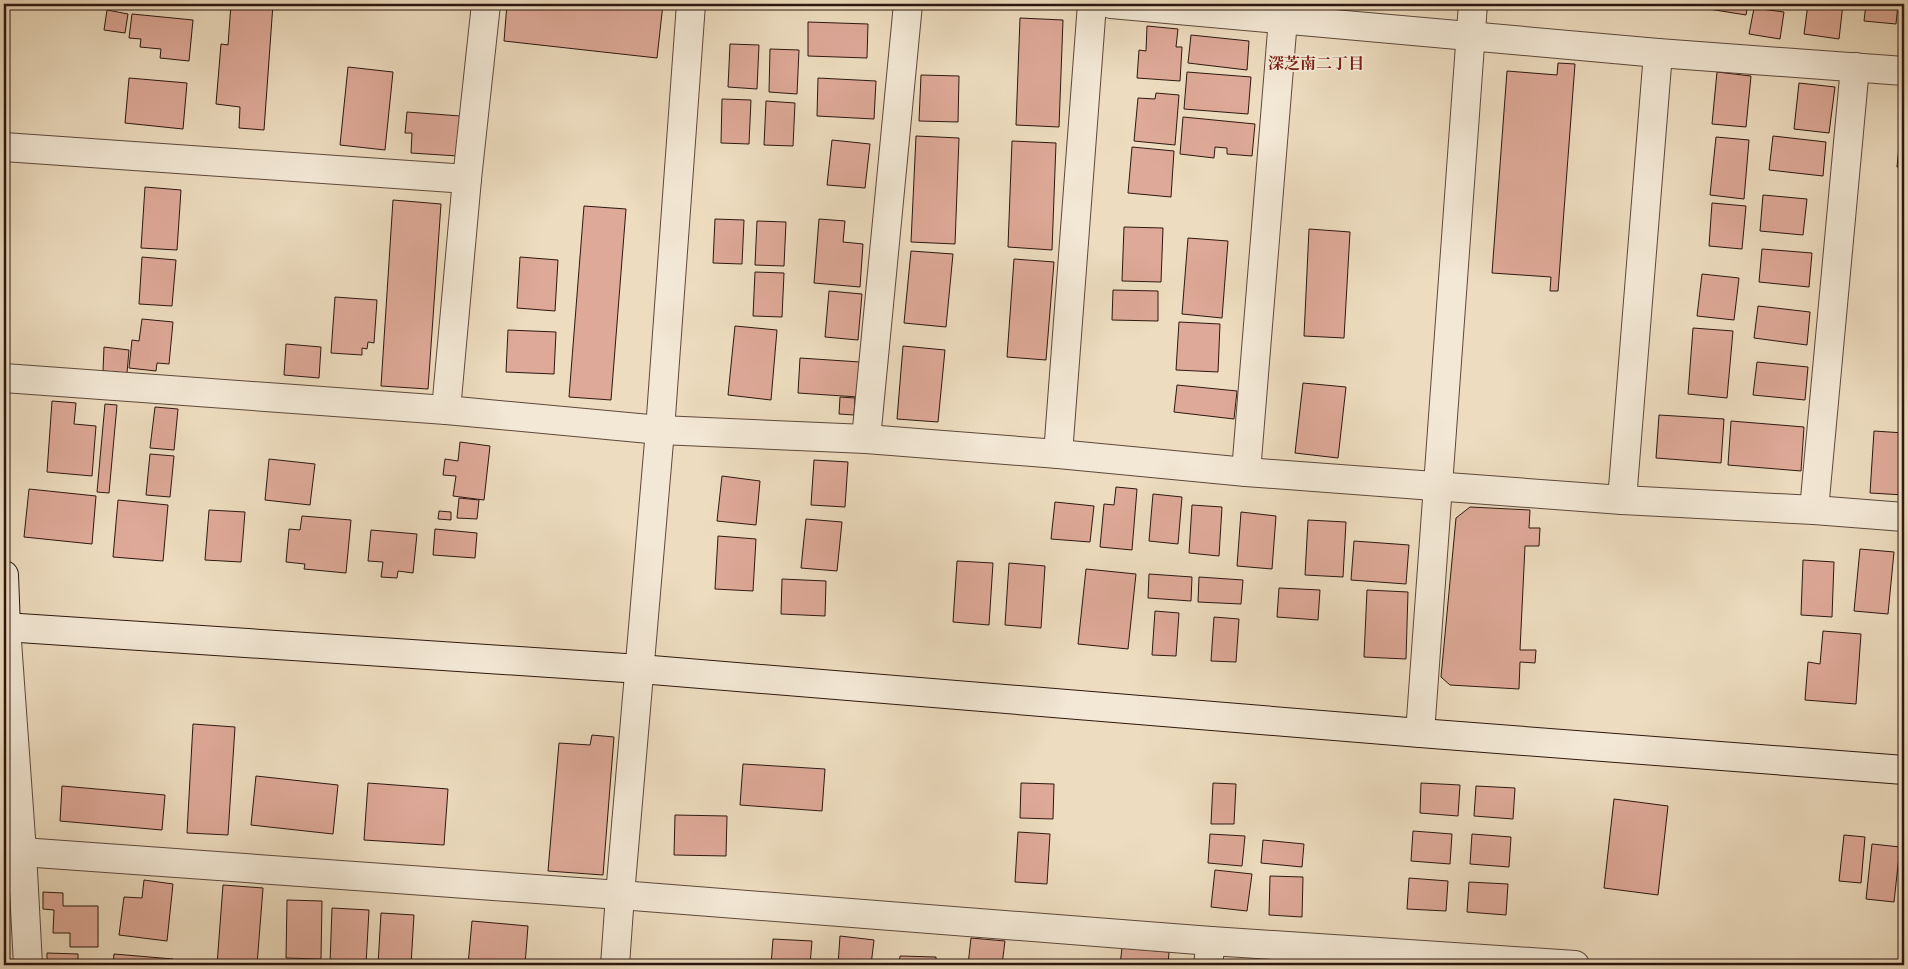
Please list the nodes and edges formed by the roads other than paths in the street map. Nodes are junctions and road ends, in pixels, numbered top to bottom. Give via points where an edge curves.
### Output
1 (486, 4) edge
2 (691, 4) edge
3 (908, 4) edge
4 (1092, 4) edge
5 (1111, 4) edge
6 (1472, 4) edge
7 (1283, 18) junction
8 (1471, 35) junction
9 (1658, 53) junction
10 (1855, 67) junction
11 (1904, 70) edge
12 (4, 147) edge
13 (467, 179) junction
14 (4, 378) edge
15 (446, 410) junction
16 (660, 430) junction
17 (866, 439) junction
18 (1058, 454) junction
19 (1246, 472) junction
20 (1437, 486) junction
21 (1622, 500) junction
22 (1814, 510) junction
23 (1904, 517) edge
24 (4, 576) edge
25 (5, 627) edge
26 (640, 669) junction
27 (1420, 734) junction
28 (1904, 770) edge
29 (22, 852) junction
30 (620, 895) junction
31 (1209, 953) edge
32 (1414, 960) edge
33 (28, 965) edge
34 (615, 965) edge
35 (1575, 965) edge

1 - 13 street
2 - 16 street
3 - 17 street
4 - 18 street
5 - 7 street
6 - 8 street
7 - 8 street
7 - 19 street
8 - 9 street
8 - 20 street
9 - 10 street
9 - 21 street
10 - 11 street
10 - 22 street
12 - 13 street
13 - 15 street
14 - 15 street
15 - 16 street
16 - 17 street
16 - 26 street
17 - 18 street
18 - 19 street
19 - 20 street
20 - 21 street
20 - 27 street
21 - 22 street
22 - 23 street
24 - 25 street
25 - 26 street
25 - 29 street
26 - 27 street
26 - 30 street
27 - 28 street
29 - 30 street
29 - 33 street
30 - 31 street
30 - 34 street
31 - 32 street
32 - 35 street

